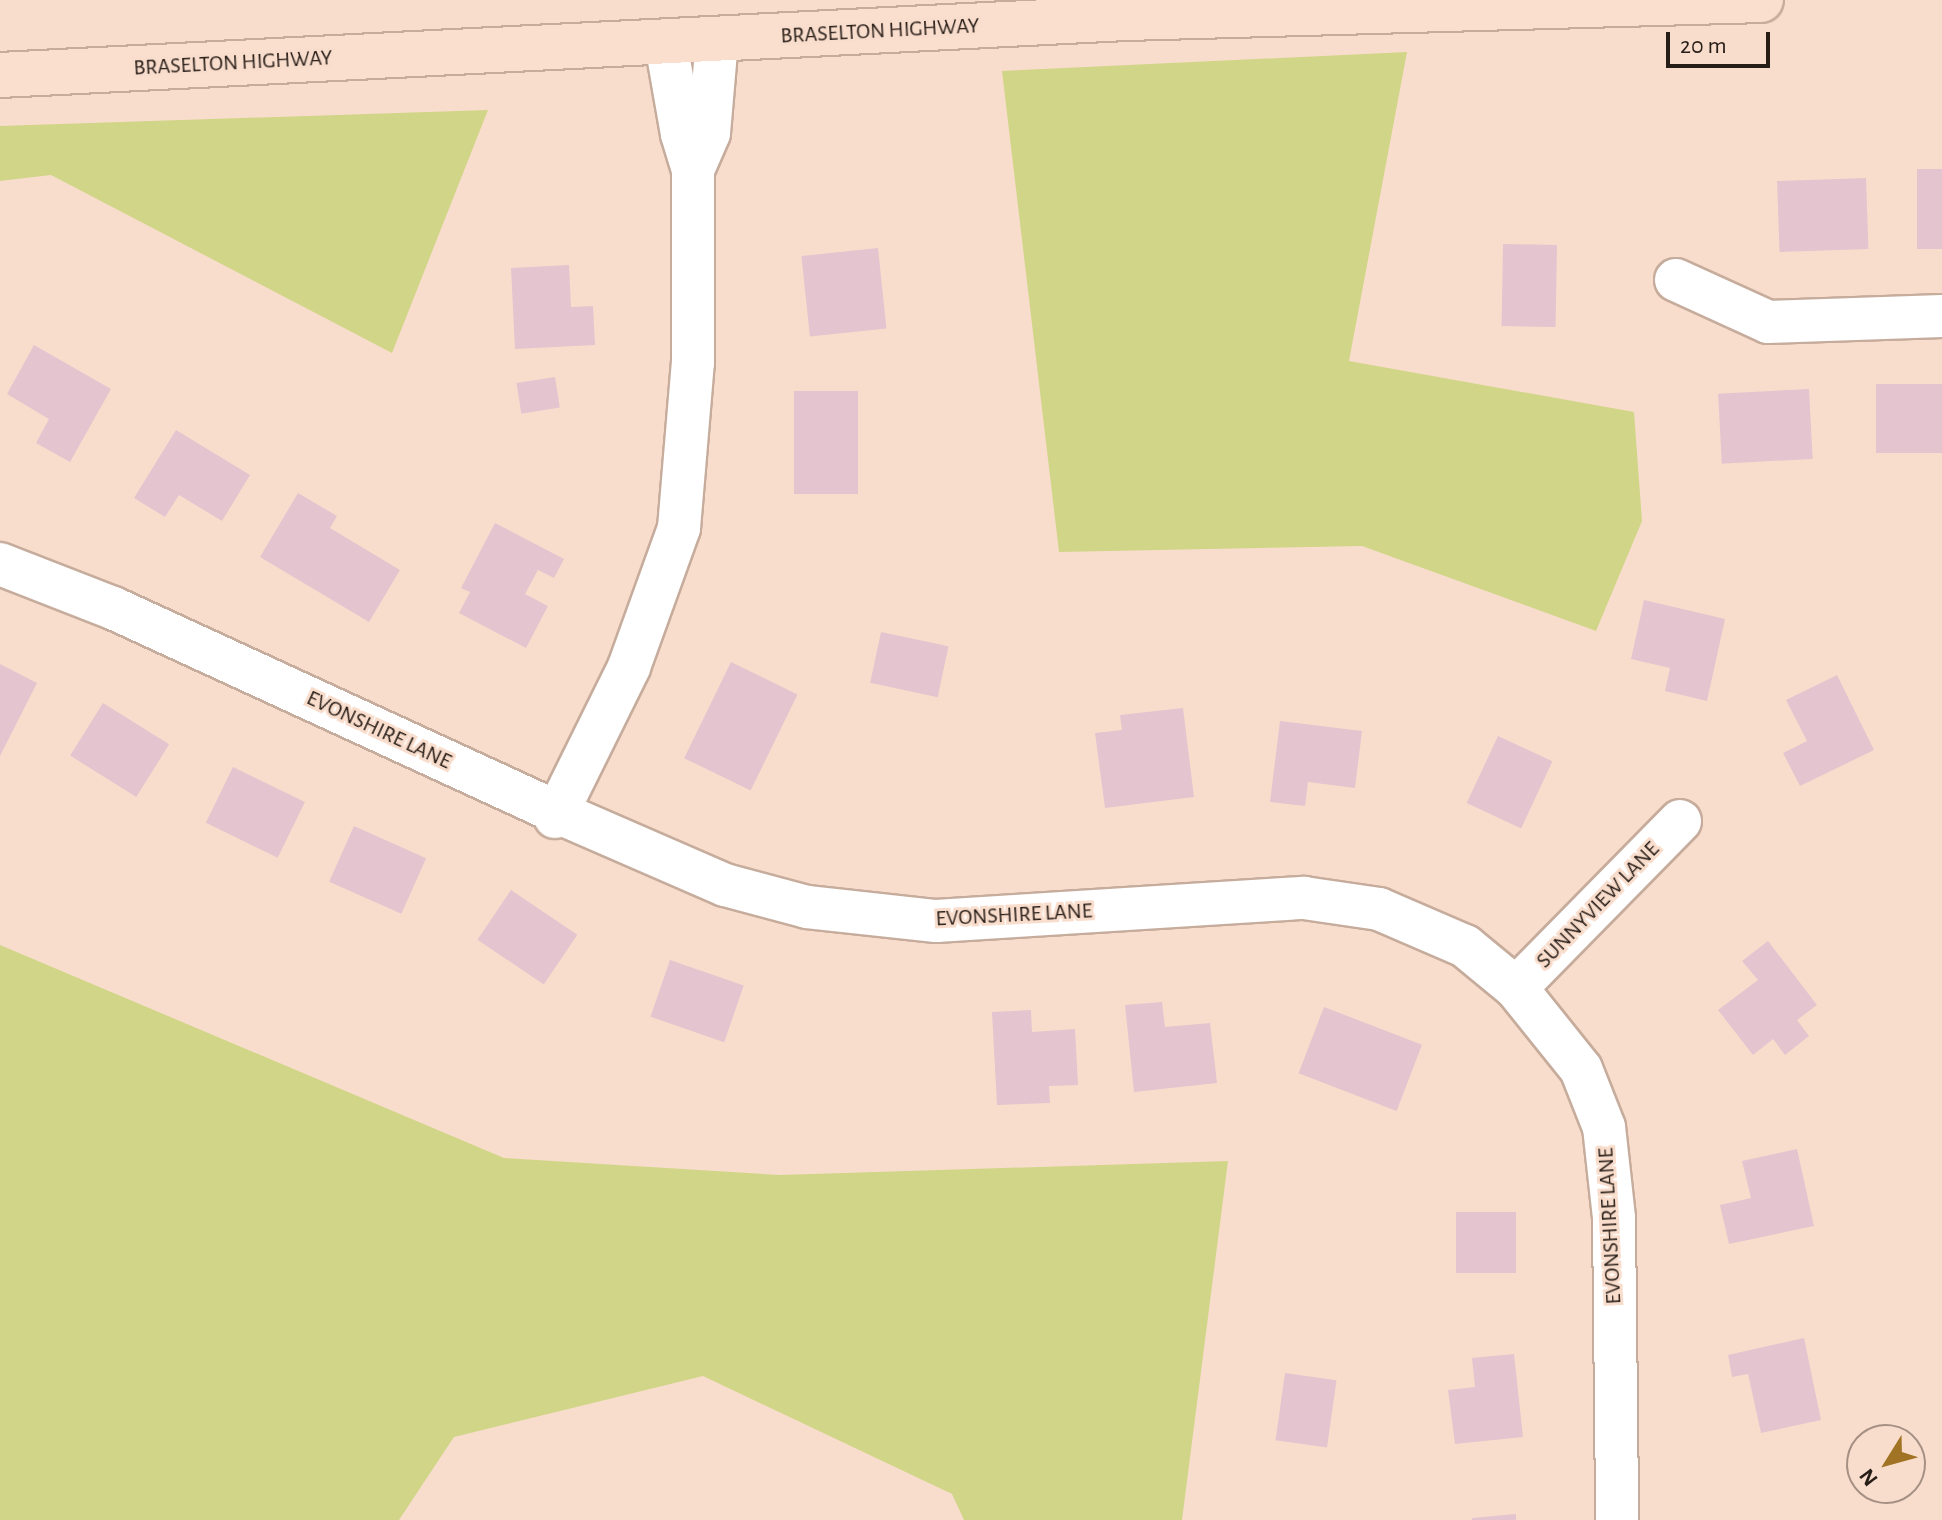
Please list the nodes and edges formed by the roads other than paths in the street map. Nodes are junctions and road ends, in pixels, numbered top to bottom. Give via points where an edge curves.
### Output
1 (1761, 0) edge
2 (717, 40) junction
3 (666, 43) junction
4 (0, 75) edge
5 (693, 170) junction
6 (1676, 280) dead end
7 (1942, 316) edge
8 (0, 564) edge
9 (556, 814) junction
10 (1680, 821) dead end
11 (1516, 988) junction
12 (1617, 1520) edge

1 - 2 main road, BRASELTON HIGHWAY via 1126,18
2 - 3 main road, BRASELTON HIGHWAY
2 - 5 street via 709,133
3 - 4 main road, BRASELTON HIGHWAY
3 - 5 street
5 - 9 street via 693,363 679,528 629,667
6 - 7 street via 1768,322
8 - 9 street, EVONSHIRE LANE via 113,608
9 - 11 street, EVONSHIRE LANE via 725,885 807,907 936,921 1304,898 1379,909 1465,946
10 - 11 street, SUNNYVIEW LANE
11 - 12 street, EVONSHIRE LANE via 1581,1069 1604,1127 1614,1218

